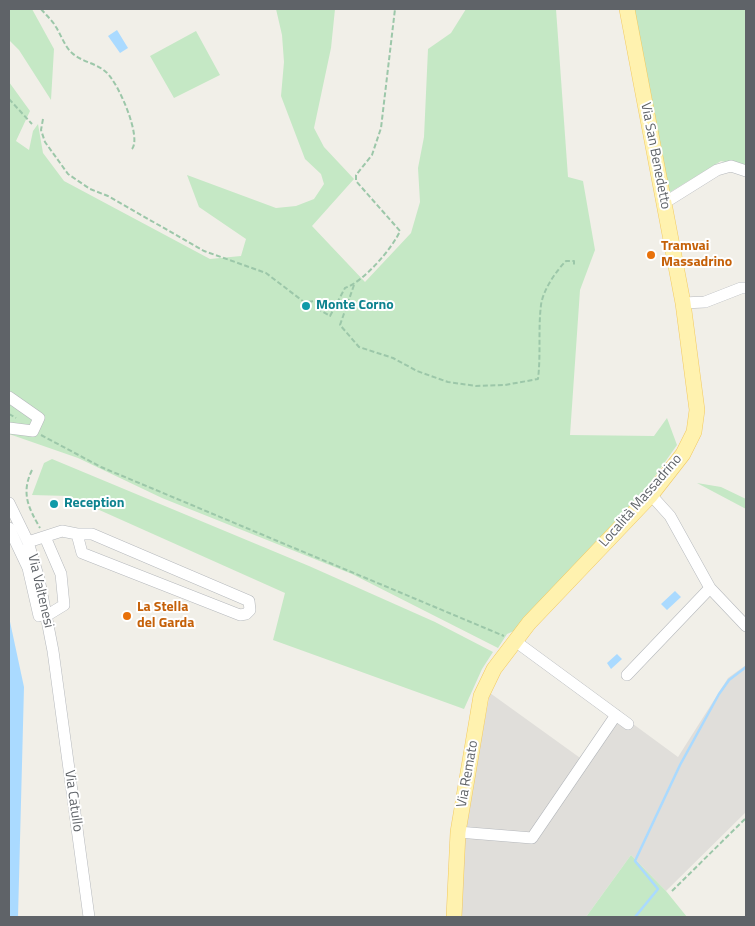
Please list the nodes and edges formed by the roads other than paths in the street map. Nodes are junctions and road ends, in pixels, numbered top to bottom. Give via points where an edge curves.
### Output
1 (627, 9) edge
2 (746, 171) edge
3 (666, 200) junction
4 (746, 288) edge
5 (685, 303) junction
6 (9, 397) edge
7 (9, 428) edge
8 (651, 495) junction
9 (9, 503) edge
10 (9, 528) edge
11 (77, 534) junction
12 (45, 537) junction
13 (28, 542) junction
14 (710, 588) junction
15 (46, 616) junction
16 (746, 626) edge
17 (47, 635) junction
18 (515, 641) junction
19 (50, 672) dead end
20 (627, 674) dead end
21 (57, 684) joint
22 (616, 715) junction
23 (628, 724) dead end
24 (458, 832) junction
25 (89, 917) edge
26 (454, 917) edge

1 - 3 main road, Via San Benedetto
2 - 3 street via 731,166 717,170
3 - 5 main road, Via San Benedetto
4 - 5 street via 705,302
5 - 8 main road, Località Massadrino via 697,410 694,432 684,454
6 - 7 street via 39,418 33,431
8 - 14 street via 670,516
8 - 18 main road, Località Massadrino
9 - 13 street, Via Valtenesi
10 - 17 street via 28,568
11 - 11 street via 92,534 232,593 249,601 250,610 240,615 82,553
11 - 12 street via 62,531
12 - 13 street
12 - 15 street via 62,574 64,605
13 - 15 street, Via Valtenesi via 40,578
14 - 16 street
14 - 20 street
15 - 17 street, Via Valtenesi
17 - 19 street
17 - 21 street, Via Valtenesi
18 - 22 street
18 - 24 main road, Via Remato via 494,669 481,696
21 - 25 street, Via Catullo
22 - 23 street
22 - 24 street via 532,838
24 - 26 main road, Via Remato

